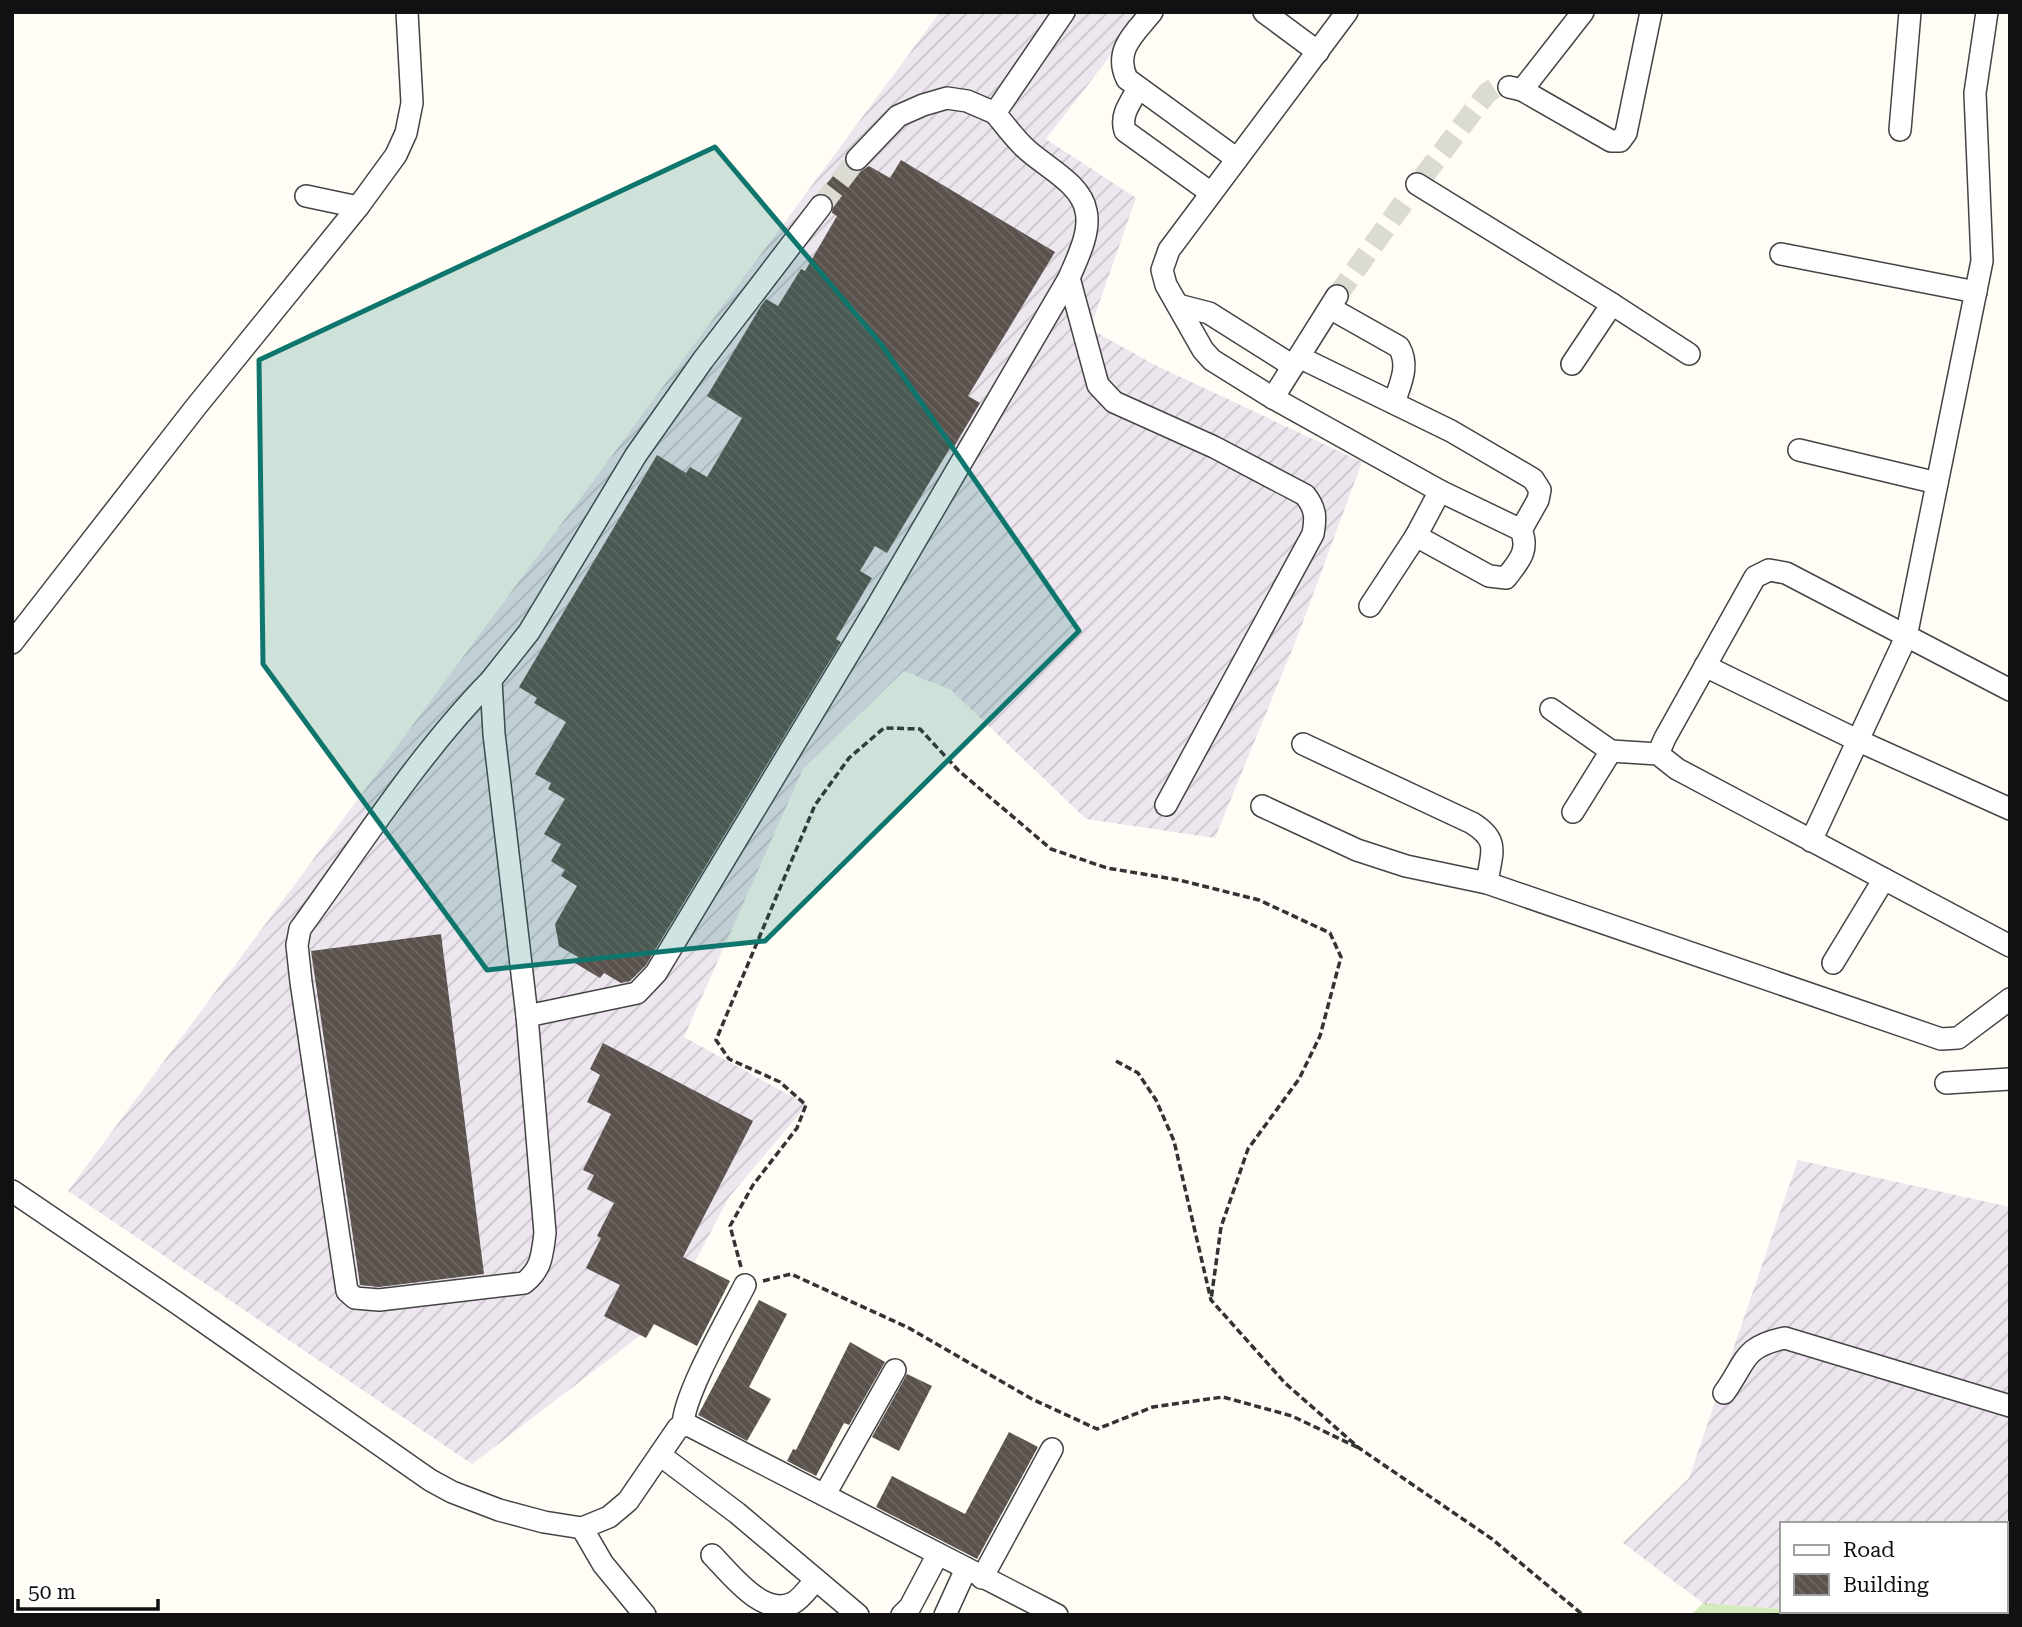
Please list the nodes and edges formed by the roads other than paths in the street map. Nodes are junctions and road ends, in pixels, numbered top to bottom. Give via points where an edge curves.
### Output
1 (407, 12) edge
2 (1064, 12) edge
3 (1152, 12) edge
4 (1264, 12) edge
5 (1347, 12) edge
6 (1583, 12) edge
7 (1651, 12) edge
8 (1910, 12) edge
9 (1987, 12) edge
10 (1318, 52) junction
11 (1138, 89) junction
12 (995, 113) junction
13 (1900, 130) dead end
14 (858, 159) tunnel mouth
15 (1237, 159) junction
16 (1416, 185) dead end
17 (1212, 193) junction
18 (306, 197) dead end
19 (358, 206) junction
20 (821, 206) tunnel mouth
21 (1781, 254) dead end
22 (1069, 278) junction
23 (1976, 292) junction
24 (1612, 304) junction
25 (1178, 305) junction
26 (1689, 354) dead end
27 (1296, 361) junction
28 (1572, 364) dead end
29 (1273, 398) junction
30 (1394, 403) junction
31 (1800, 450) dead end
32 (1937, 483) junction
33 (1440, 491) junction
34 (1521, 530) junction
35 (1416, 536) junction
36 (1370, 606) dead end
37 (1906, 637) junction
38 (12, 643) edge
39 (1705, 666) junction
40 (491, 680) junction
41 (2010, 690) edge
42 (1551, 709) dead end
43 (1859, 741) junction
44 (1303, 744) dead end
45 (1611, 751) junction
46 (1658, 754) junction
47 (1166, 805) dead end
48 (1262, 806) dead end
49 (2010, 809) edge
50 (1573, 812) dead end
51 (1811, 841) junction
52 (1884, 879) junction
53 (1487, 883) junction
54 (2010, 946) edge
55 (1833, 963) dead end
56 (2010, 999) edge
57 (527, 1016) junction
58 (2010, 1079) edge
59 (1946, 1083) dead end
60 (12, 1191) edge
61 (745, 1284) road end
62 (895, 1370) dead end
63 (1724, 1393) dead end
64 (2010, 1406) edge
65 (683, 1424) junction
66 (1052, 1449) dead end
67 (660, 1455) junction
68 (825, 1494) junction
69 (582, 1528) junction
70 (938, 1554) junction
71 (712, 1555) dead end
72 (974, 1574) junction
73 (816, 1580) junction
74 (903, 1614) edge
75 (645, 1615) edge
76 (858, 1615) edge
77 (945, 1615) edge
78 (1056, 1615) edge

1 - 19 street via 412,103 406,133 396,155
2 - 12 street
3 - 11 street via 1126,44 1121,60 1127,79
4 - 10 street
5 - 10 street
6 - 7 street via 1515,88 1611,141 1620,141 1626,134
8 - 13 street
9 - 23 street via 1975,93 1982,261
10 - 15 street
11 - 15 street
11 - 17 street via 1122,122 1125,131
12 - 14 street via 947,98 923,105 898,116
12 - 22 street via 1024,148 1078,194 1087,211 1085,233
15 - 17 street
16 - 24 street
17 - 25 street via 1169,250 1162,270
18 - 19 street
19 - 38 street
20 - 40 street via 636,455 529,632
21 - 23 street
22 - 47 street via 1098,384 1114,402 1225,453 1305,495 1314,506 1313,534
22 - 57 street via 656,973 637,993
23 - 32 street
24 - 26 street
24 - 28 street
25 - 27 street via 1209,313
25 - 29 street via 1212,360
27 - 29 street
27 - 30 street
27 - 30 street via 1334,302 1399,347 1405,370
29 - 33 street
30 - 34 street via 1533,479 1540,490 1538,500
31 - 32 street
32 - 37 street
33 - 34 street
33 - 35 street
34 - 35 street via 1523,556 1506,578 1489,576
35 - 36 street
37 - 39 street via 1786,573 1769,569 1755,577
37 - 41 street
37 - 43 street
39 - 43 street
39 - 46 street
40 - 57 street
40 - 57 street via 425,758 300,929 301,982 349,1296 392,1299 524,1283 534,1275 545,1233
42 - 45 street
43 - 49 street
43 - 51 street
44 - 53 street via 1486,832 1492,844
45 - 46 street
45 - 50 street
46 - 51 street via 1677,769
48 - 53 street via 1357,850
51 - 52 street
52 - 54 street
52 - 55 street
53 - 56 street via 1941,1039 1958,1038
58 - 59 street
60 - 69 street via 430,1480 499,1510
61 - 65 street via 695,1384
62 - 68 street
63 - 64 street via 1749,1352 1764,1342 1785,1338
65 - 67 street
65 - 68 street
66 - 72 street
67 - 69 street via 628,1501 610,1517
67 - 73 street
68 - 70 street
69 - 75 street via 603,1564
70 - 72 street
70 - 74 street
71 - 73 street via 760,1602 778,1607 794,1603
72 - 77 street
72 - 78 street
73 - 76 street

